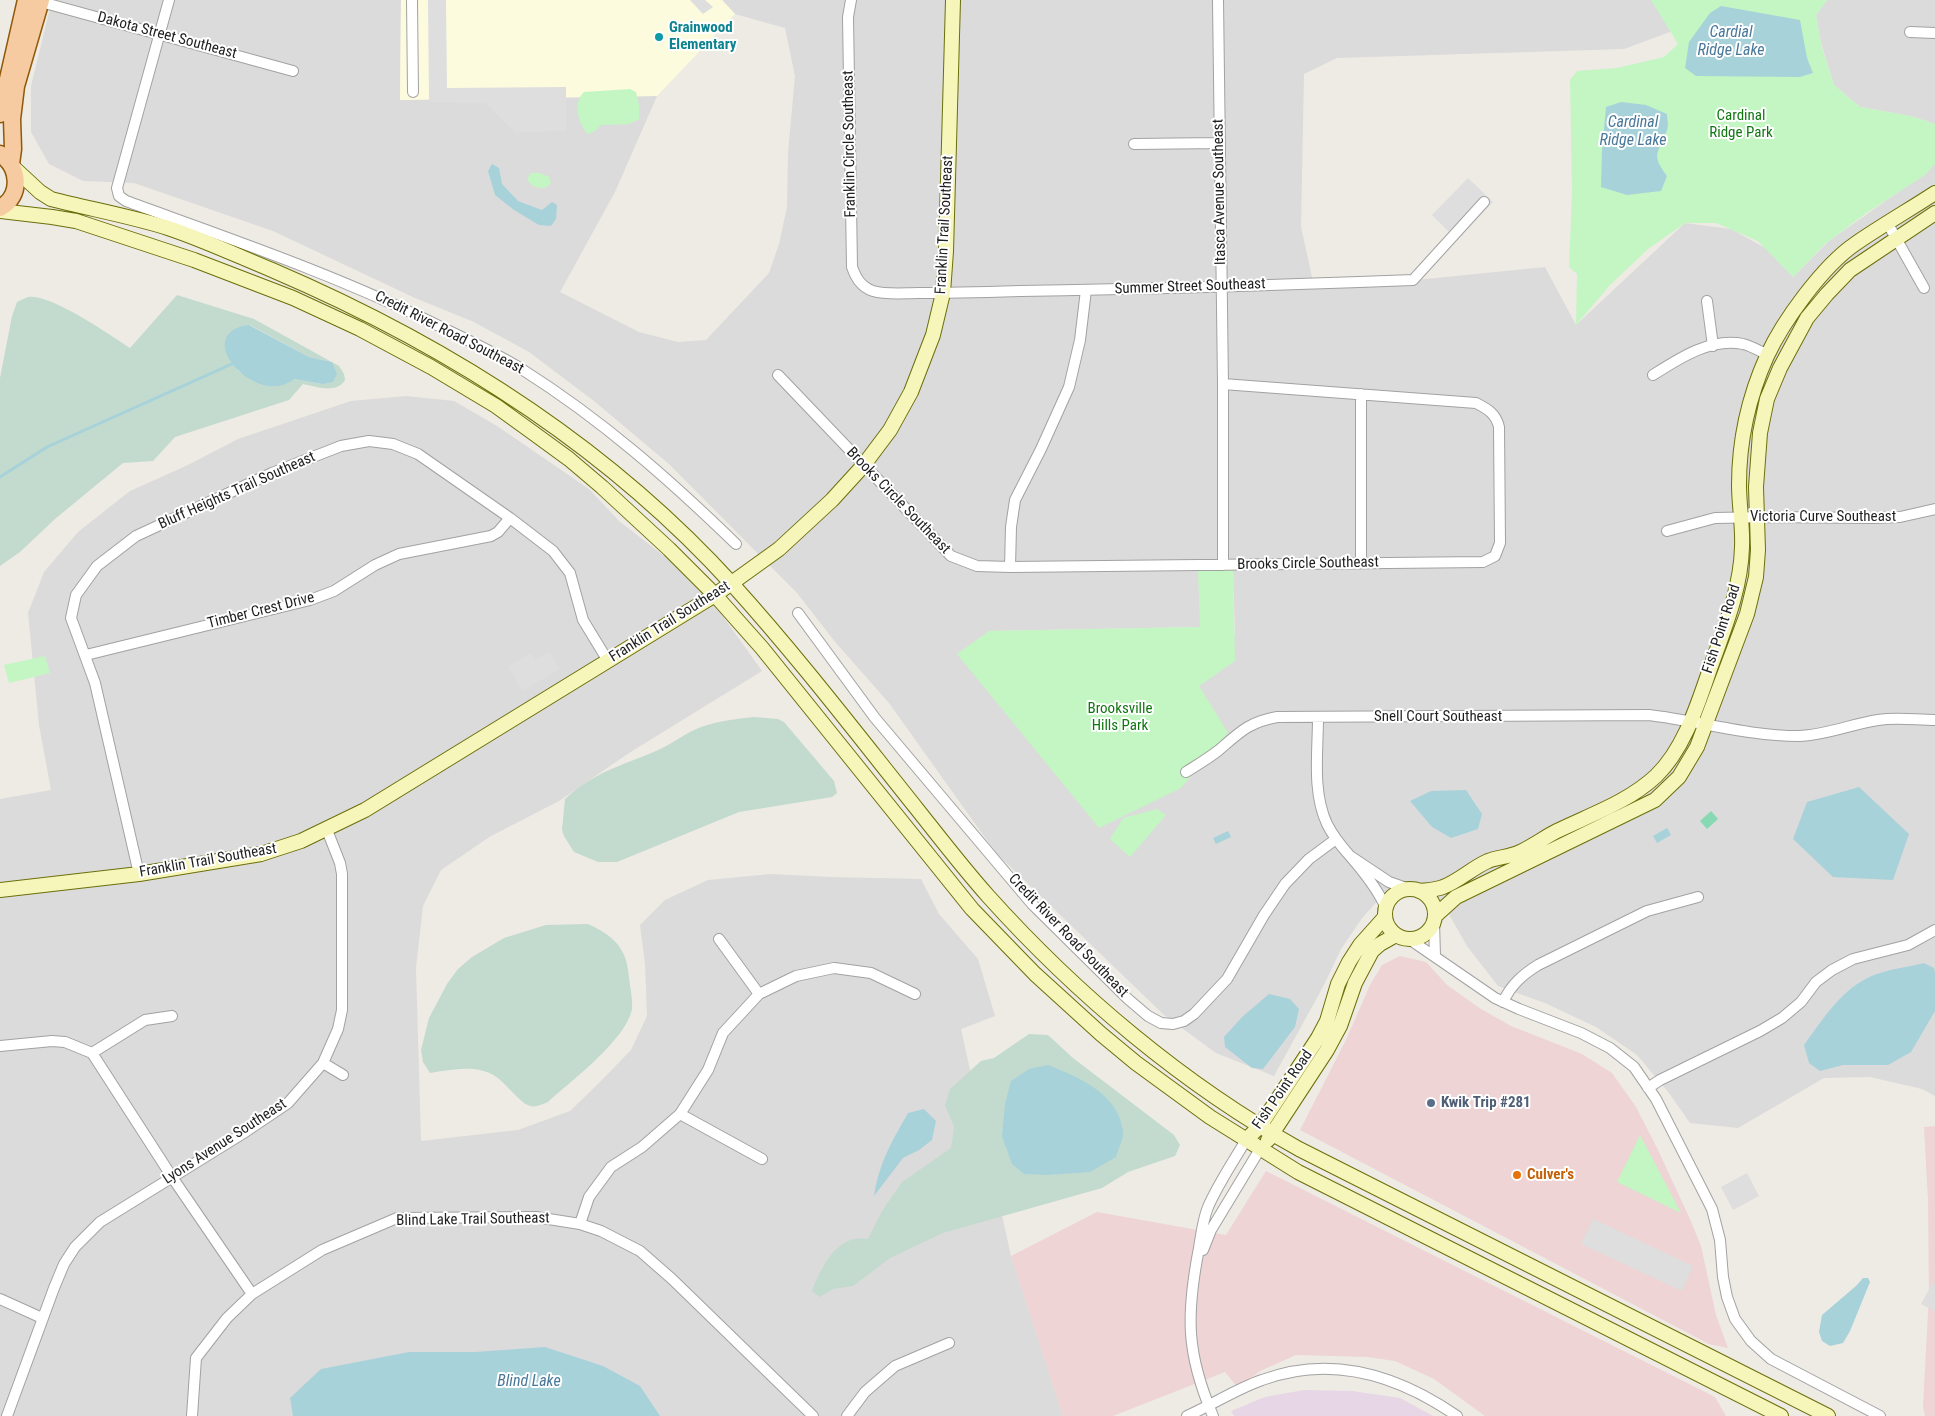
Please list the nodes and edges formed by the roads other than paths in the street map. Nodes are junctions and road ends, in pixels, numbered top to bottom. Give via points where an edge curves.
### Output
1 (169, 0) edge
2 (412, 0) edge
3 (851, 0) edge
4 (953, 0) edge
5 (1218, 0) edge
6 (36, 1) edge
7 (1910, 32) dead end
8 (159, 33) junction
9 (1935, 33) edge
10 (293, 71) dead end
11 (413, 92) dead end
12 (0, 114) edge
13 (1219, 143) junction
14 (1134, 144) dead end
15 (8, 162) edge
16 (1935, 193) edge
17 (1484, 202) dead end
18 (0, 209) edge
19 (1935, 213) edge
20 (1888, 224) junction
21 (1896, 238) junction
22 (862, 285) joint
23 (1221, 288) junction
24 (1924, 288) dead end
25 (1086, 290) junction
26 (943, 293) junction
27 (1707, 301) dead end
28 (1713, 346) junction
29 (1768, 355) junction
30 (778, 375) dead end
31 (1653, 375) dead end
32 (1222, 384) junction
33 (1361, 394) junction
34 (863, 466) junction
35 (1935, 509) edge
36 (1757, 517) junction
37 (510, 518) junction
38 (1741, 518) junction
39 (1667, 531) dead end
40 (736, 544) dead end
41 (1361, 563) junction
42 (1223, 565) junction
43 (1010, 567) junction
44 (731, 583) junction
45 (716, 595) junction
46 (798, 613) dead end
47 (86, 655) junction
48 (608, 661) junction
49 (1318, 718) junction
50 (1935, 720) edge
51 (1689, 722) junction
52 (1705, 724) junction
53 (1186, 772) dead end
54 (327, 830) junction
55 (1336, 839) junction
56 (1350, 856) junction
57 (139, 874) junction
58 (0, 890) edge
59 (1414, 890) junction
60 (1698, 897) dead end
61 (1386, 912) junction
62 (1435, 919) junction
63 (1935, 930) edge
64 (1402, 937) junction
65 (719, 939) dead end
66 (1435, 956) junction
67 (759, 994) junction
68 (915, 994) dead end
69 (1503, 1002) junction
70 (172, 1016) dead end
71 (0, 1046) edge
72 (92, 1053) junction
73 (323, 1063) junction
74 (343, 1075) dead end
75 (1648, 1088) junction
76 (680, 1114) junction
77 (1260, 1126) junction
78 (1273, 1134) junction
79 (1246, 1140) junction
80 (1260, 1149) junction
81 (762, 1159) dead end
82 (172, 1177) junction
83 (580, 1224) junction
84 (1195, 1270) junction
85 (252, 1294) junction
86 (0, 1299) edge
87 (42, 1318) junction
88 (949, 1343) dead end
89 (1211, 1411) edge
90 (7, 1416) edge
91 (192, 1416) edge
92 (813, 1416) edge
93 (847, 1416) edge
94 (1187, 1416) edge
95 (1457, 1416) edge
96 (1781, 1416) edge
97 (1828, 1416) edge
98 (1880, 1416) edge

1 - 8 street
2 - 11 street
3 - 22 street, Franklin Circle Southeast via 848,17 852,266
4 - 26 main road, Franklin Trail Southeast
5 - 13 street, Itasca Avenue Southeast
6 - 8 street, Dakota Street Southeast
6 - 12 main road
6 - 15 main road via 16,86 13,149
7 - 9 street
8 - 10 street, Dakota Street Southeast
8 - 40 street, Credit River Road Southeast via 117,188 119,196 126,202 370,293 491,352 553,390 622,441
13 - 14 street
13 - 23 street, Itasca Avenue Southeast
15 - 18 main road via 16,177 16,187 12,197
15 - 44 main road via 51,199 165,227 204,241 333,296 477,374 542,417 615,472
16 - 20 main road, Fish Point Road
17 - 23 street, Summer Street Southeast via 1413,280
18 - 45 main road via 76,221 211,266 352,325 423,363 496,406 569,459
19 - 21 main road, Fish Point Road
20 - 21 street
20 - 29 main road, Fish Point Road via 1853,245 1828,270 1783,325
21 - 24 street
21 - 36 main road, Fish Point Road via 1850,270 1827,294 1807,318 1780,368 1767,399 1760,433 1756,464
22 - 26 street, Summer Street Southeast via 883,292
23 - 25 street, Summer Street Southeast
23 - 32 street, Itasca Avenue Southeast
25 - 26 street, Summer Street Southeast
25 - 43 street via 1080,340 1068,387 1015,500
26 - 34 main road, Franklin Trail Southeast via 934,335 911,392 890,430
27 - 28 street
28 - 29 street via 1742,344
28 - 31 street via 1683,356
29 - 38 main road, Fish Point Road via 1753,394 1744,431 1739,484
30 - 34 street, Brooks Circle Southeast
32 - 33 street, Brooks Circle Southeast
32 - 42 street, Itasca Avenue Southeast
33 - 41 street
33 - 41 street, Brooks Circle Southeast via 1476,403 1488,409 1499,427 1500,533 1496,556 1483,562
34 - 43 street, Brooks Circle Southeast via 951,556 977,566
34 - 44 main road, Franklin Trail Southeast via 779,549
35 - 36 street, Victoria Curve Southeast via 1900,517
36 - 38 street, Victoria Curve Southeast
36 - 52 main road, Fish Point Road via 1756,577 1747,614
37 - 47 street, Timber Crest Drive via 491,536 399,554 334,591 310,600
37 - 47 street, Bluff Heights Trail Southeast via 418,454 393,444 369,441 341,446 272,472 144,532 97,566 76,595 71,618
37 - 48 street, Bluff Heights Trail Southeast via 553,552 570,573 584,620
38 - 39 street, Victoria Curve Southeast via 1715,518
38 - 51 main road, Fish Point Road via 1742,546 1731,611
41 - 42 street, Brooks Circle Southeast
42 - 43 street, Brooks Circle Southeast
44 - 45 main road, Franklin Trail Southeast
44 - 77 main road via 778,635 958,860 1048,959 1148,1046
45 - 48 main road, Franklin Trail Southeast
45 - 79 main road via 997,936 1101,1034 1174,1091
46 - 55 street, Credit River Road Southeast via 875,718 1032,904 1128,999 1161,1023 1184,1021 1194,1014 1227,979 1285,884
47 - 57 street, Bluff Heights Trail Southeast
48 - 54 main road, Franklin Trail Southeast via 388,797
49 - 51 street, Snell Court Southeast via 1649,715
49 - 53 street, Snell Court Southeast via 1277,717 1248,725 1218,751
49 - 55 street via 1320,802
50 - 52 street, Snell Court Southeast via 1878,720 1803,736 1762,734
51 - 52 street, Snell Court Southeast
51 - 59 main road, Fish Point Road via 1671,758 1658,774 1626,799 1519,852 1488,861 1440,888
52 - 62 main road, Fish Point Road via 1697,747 1679,777 1656,800 1456,897
54 - 57 main road, Franklin Trail Southeast via 261,854
54 - 73 street, Lyons Avenue Southeast via 342,874 342,1010
55 - 56 street
56 - 59 street via 1389,882
56 - 61 street via 1380,895
57 - 58 main road, Franklin Trail Southeast
59 - 61 main road via 1394,894
59 - 62 main road via 1431,901
60 - 69 street via 1647,911 1538,965 1510,988
61 - 64 main road via 1387,924
61 - 77 main road, Fish Point Road via 1349,962 1318,1038
62 - 64 main road via 1422,936
62 - 66 street
63 - 75 street via 1908,945 1854,958 1832,970 1782,1018
64 - 66 street
64 - 78 main road, Fish Point Road via 1380,944 1372,952 1355,983 1340,1026 1327,1050
65 - 67 street
66 - 69 street
67 - 68 street via 796,976 834,968 871,973
67 - 76 street via 723,1033 708,1070
69 - 75 street via 1610,1048 1634,1067
70 - 72 street via 145,1020
71 - 72 street via 52,1041 65,1042
72 - 82 street
73 - 74 street
73 - 82 street, Lyons Avenue Southeast via 273,1114
75 - 98 street via 1712,1209 1720,1240 1722,1277 1735,1319 1751,1341 1771,1359
76 - 81 street
76 - 83 street via 642,1147 611,1167 589,1197
77 - 78 main road
77 - 79 main road, Fish Point Road
78 - 80 main road, Fish Point Road
78 - 97 main road
79 - 80 main road
79 - 84 street, Fish Point Road via 1207,1208
80 - 84 street, Fish Point Road via 1211,1230
80 - 96 main road via 1336,1192
82 - 85 street
82 - 87 street, Lyons Avenue Southeast via 100,1222 75,1247 64,1264
83 - 85 street, Blind Lake Trail Southeast via 536,1216 397,1218 322,1250
83 - 92 street, Blind Lake Trail Southeast via 621,1240 657,1265
84 - 89 street, Fish Point Road via 1190,1340
85 - 91 street, Blind Lake Trail Southeast via 227,1318 196,1358
86 - 87 street
87 - 90 street, Lyons Avenue Southeast
88 - 93 street via 895,1366 865,1392
89 - 94 street
89 - 95 street via 1244,1388 1264,1379 1334,1369 1395,1381 1433,1399

